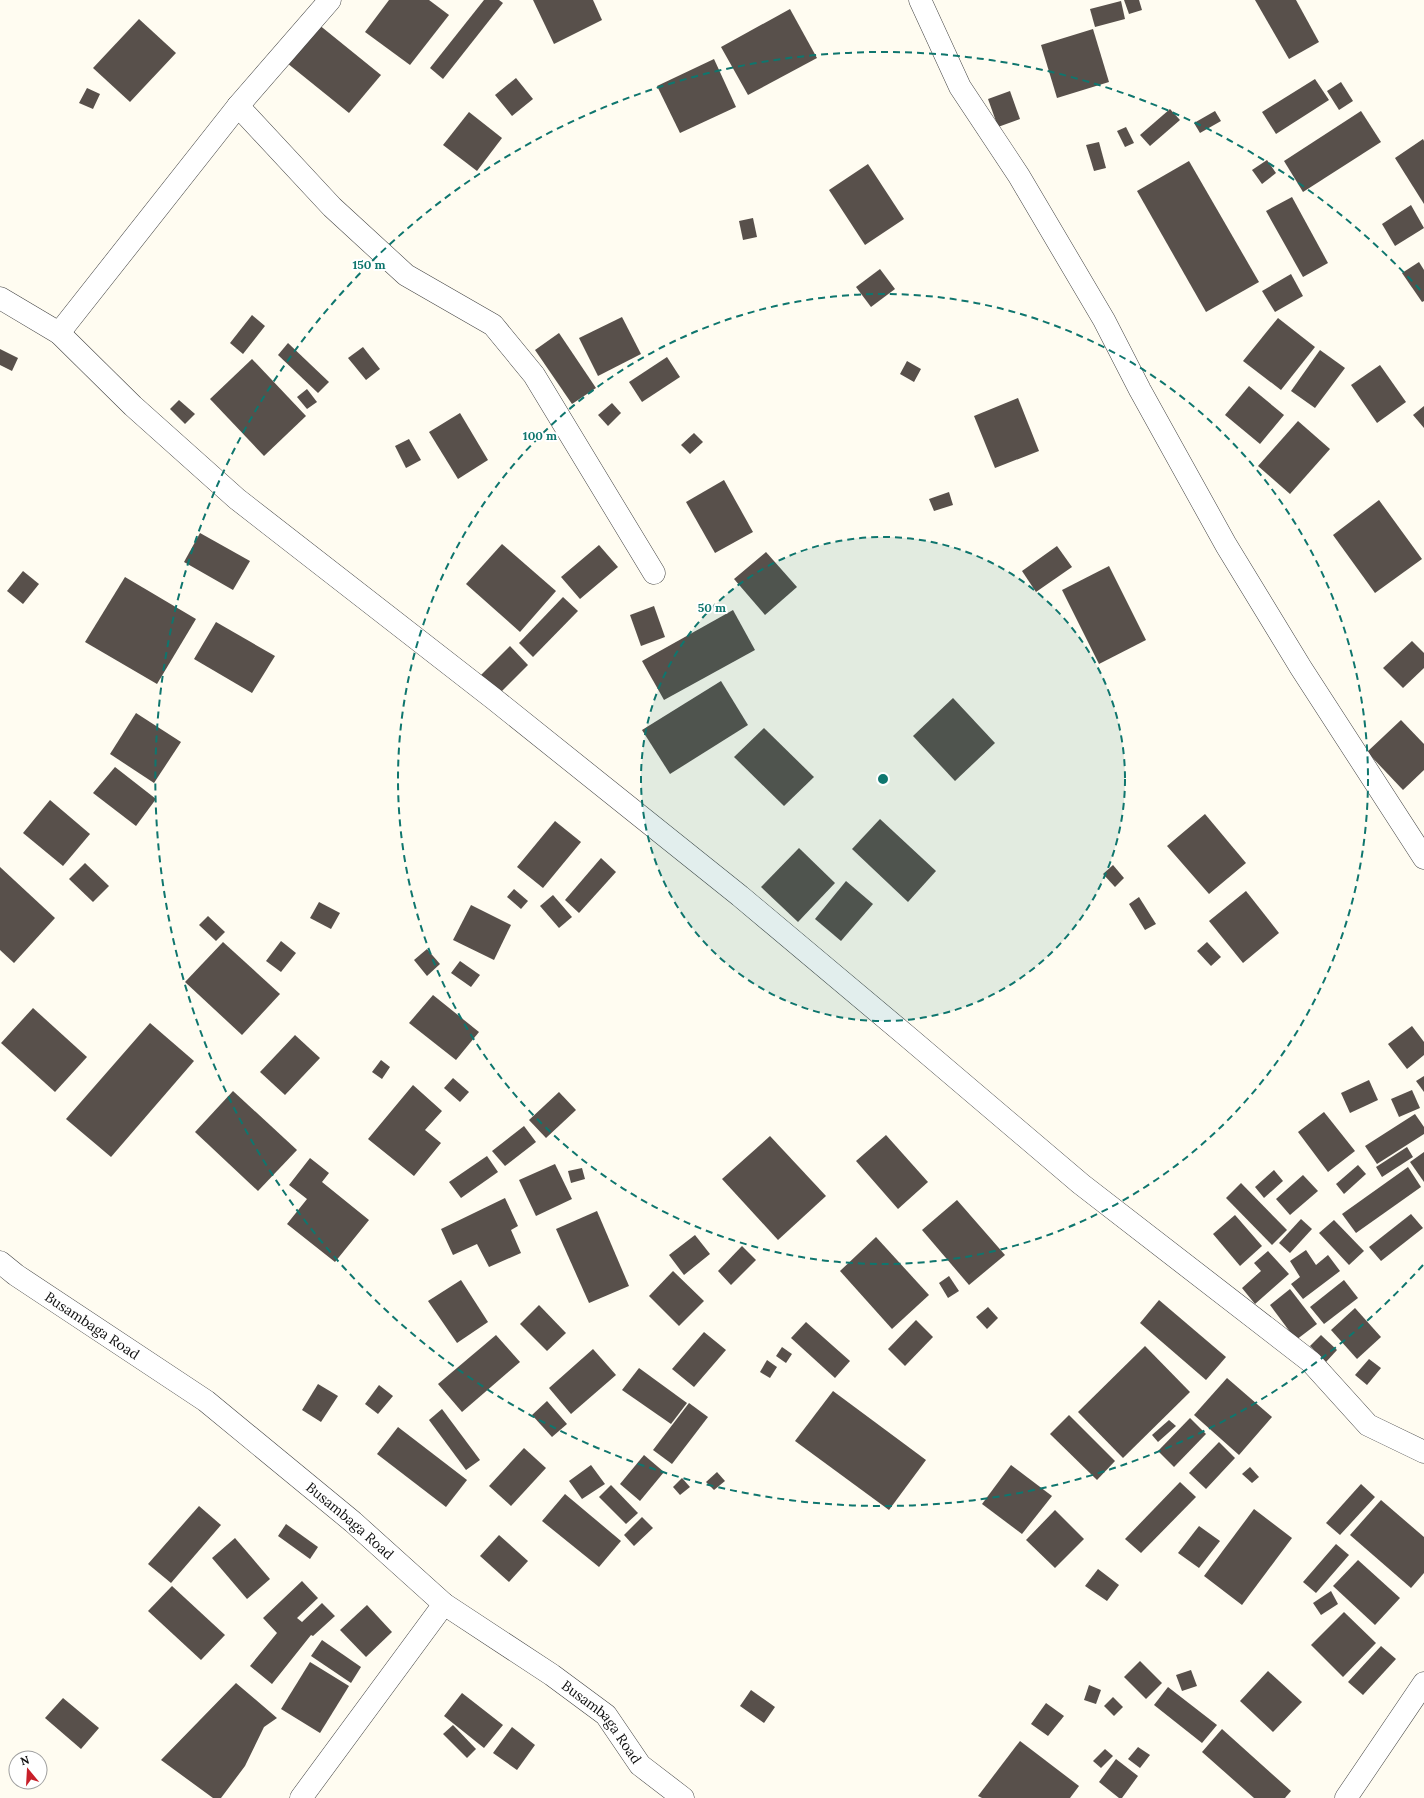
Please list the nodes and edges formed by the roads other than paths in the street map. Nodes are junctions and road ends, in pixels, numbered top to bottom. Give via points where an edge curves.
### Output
1 (330, 0) edge
2 (920, 0) edge
3 (238, 106) junction
4 (0, 298) edge
5 (59, 333) junction
6 (654, 573) dead end
7 (1424, 858) edge
8 (0, 1262) edge
9 (1424, 1452) edge
10 (444, 1604) junction
11 (1424, 1683) edge
12 (302, 1798) edge
13 (683, 1798) edge
14 (1346, 1798) edge

1 - 3 street
2 - 7 street via 960,87 1018,176 1104,320 1226,546 1321,700
3 - 5 street
3 - 6 street via 332,207 406,275 493,325 534,374
4 - 5 street
5 - 9 street via 133,406 238,499 740,896 1081,1184 1311,1362 1368,1425
8 - 10 street, Busambaga Road via 206,1401 353,1522
10 - 12 street
10 - 13 street, Busambaga Road via 552,1675 606,1715 640,1765
11 - 14 street

